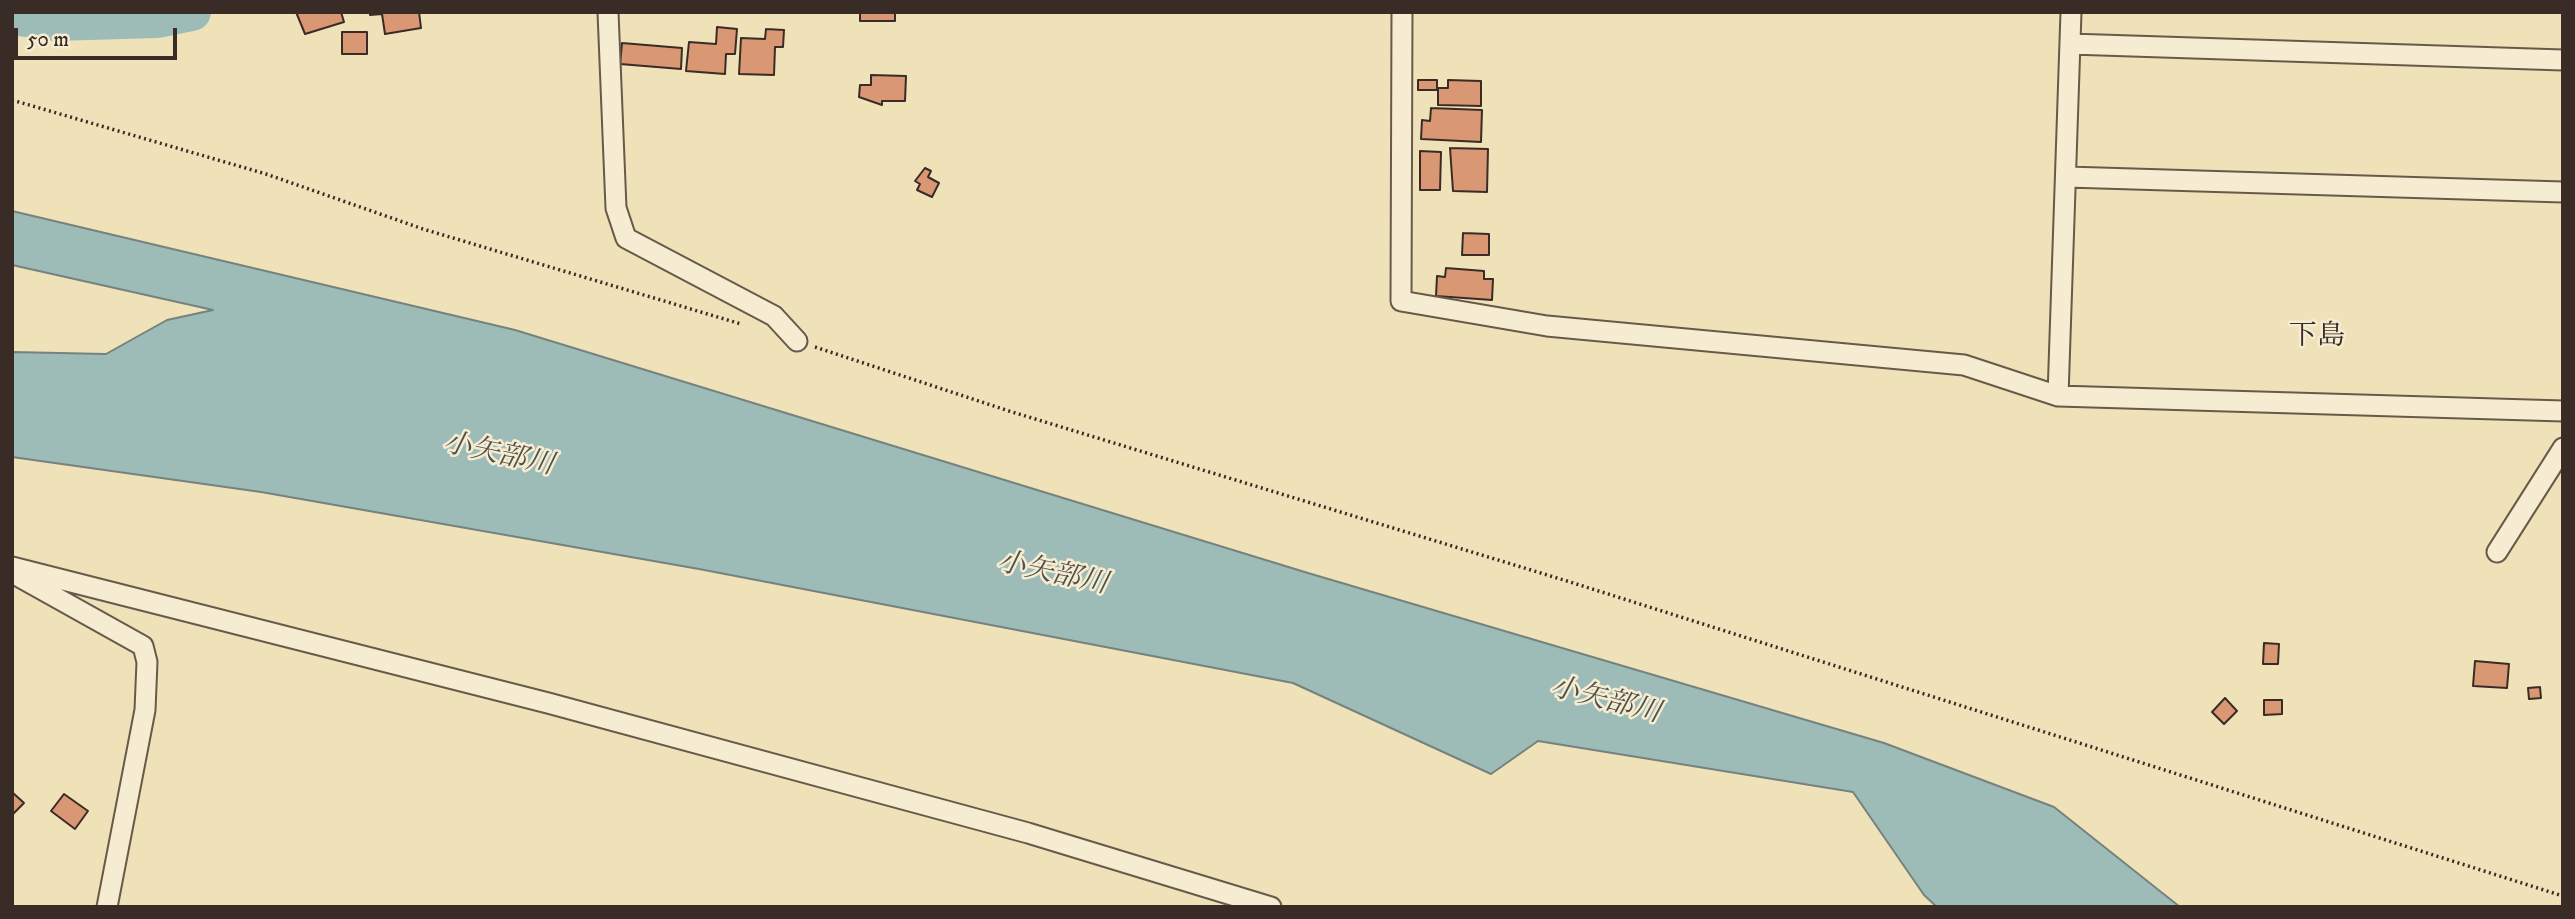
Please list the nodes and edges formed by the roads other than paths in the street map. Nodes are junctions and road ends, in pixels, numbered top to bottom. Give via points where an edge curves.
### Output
1 (608, 12) edge
2 (1402, 12) edge
3 (2071, 12) edge
4 (2070, 44) junction
5 (2563, 60) edge
6 (2067, 177) junction
7 (2563, 192) edge
8 (797, 341) road end
9 (2058, 396) junction
10 (2563, 411) edge
11 (2563, 448) edge
12 (2497, 552) dead end
13 (12, 567) edge
14 (12, 573) edge
15 (107, 907) edge
16 (1271, 907) edge

1 - 8 street via 616,208 626,238 774,316
2 - 9 street via 1401,301 1547,326 1964,365
3 - 4 street
4 - 5 street
4 - 6 street
6 - 7 street
6 - 9 street
9 - 10 street
11 - 12 street
13 - 16 street via 588,714 1028,833
14 - 15 street via 143,646 145,710

